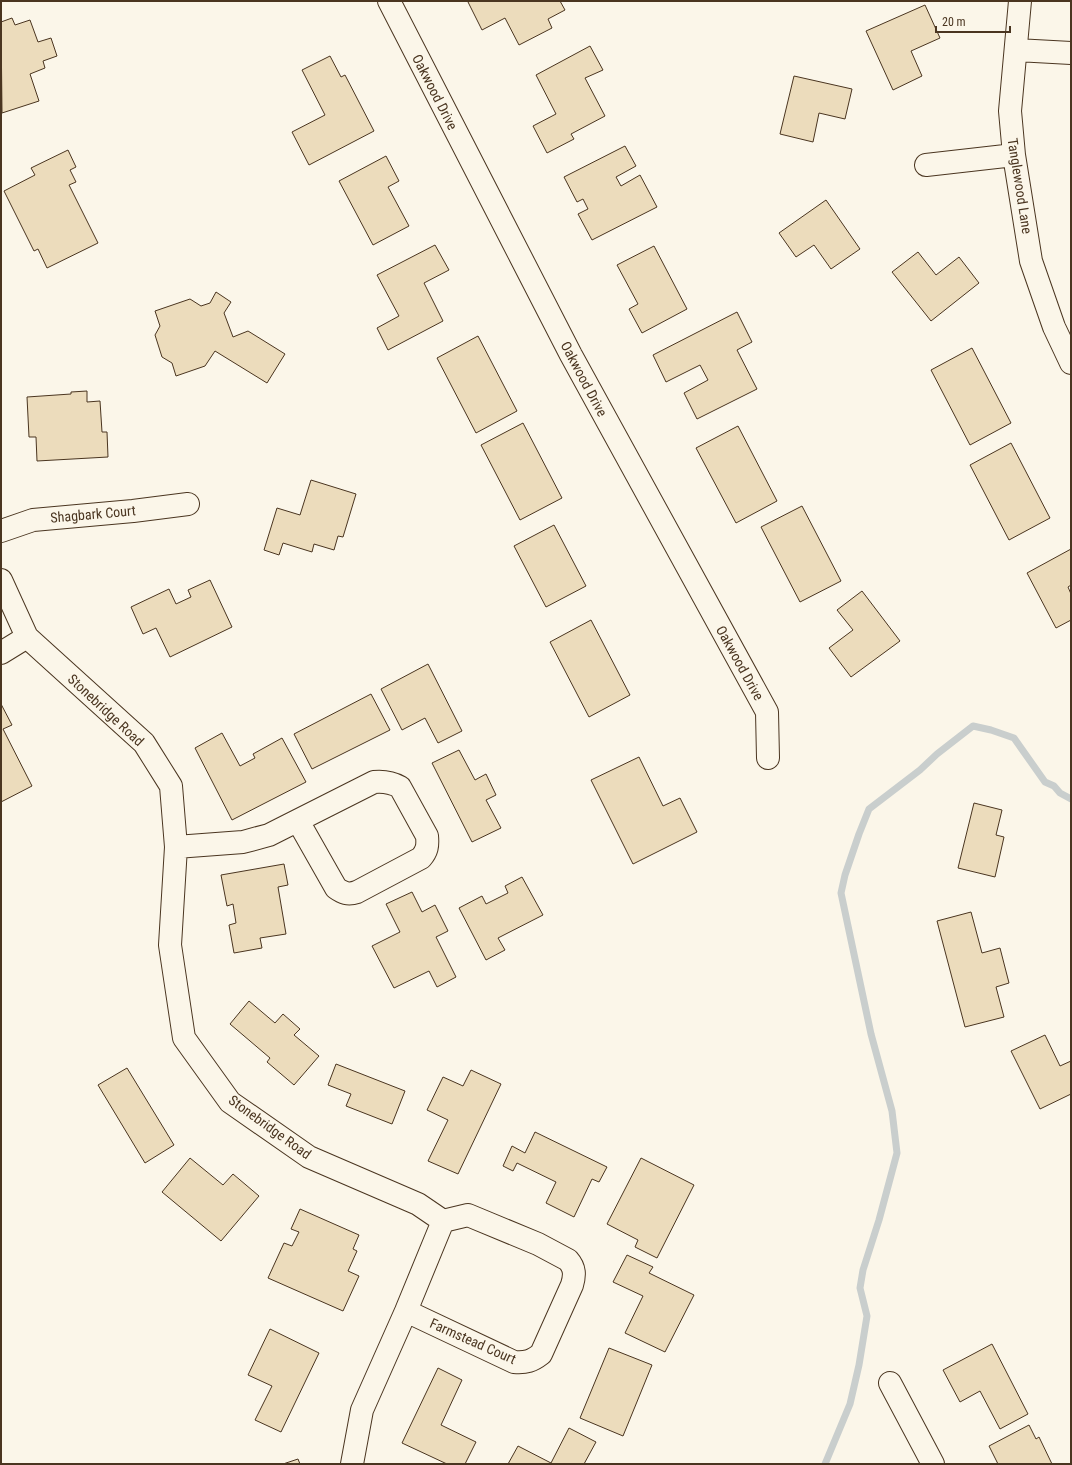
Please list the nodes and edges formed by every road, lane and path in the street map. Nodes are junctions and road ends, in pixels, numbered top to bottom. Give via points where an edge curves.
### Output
1 (389, 1) edge
2 (1020, 1) edge
3 (1016, 50) junction
4 (1071, 53) edge
5 (1014, 156) junction
6 (926, 165) dead end
7 (1071, 363) edge
8 (188, 504) dead end
9 (1, 531) edge
10 (1, 580) edge
11 (27, 637) junction
12 (1, 653) edge
13 (768, 758) dead end
14 (298, 821) junction
15 (176, 847) junction
16 (443, 1221) junction
17 (406, 1312) junction
18 (890, 1383) dead end
19 (352, 1464) edge
20 (933, 1464) edge

1 - 13 street, Oakwood Drive via 571,354 767,712
2 - 3 street, Tanglewood Lane
3 - 4 street
3 - 5 street, Tanglewood Lane via 1010,111
5 - 6 street
5 - 7 street, Tanglewood Lane via 1031,261 1054,327
8 - 9 street, Shagbark Court via 33,520
10 - 11 street, Stonebridge Road
11 - 12 street
11 - 15 street, Stonebridge Road via 144,743 171,786
14 - 14 street via 374,782 383,781 400,787 427,836 428,844 421,858 357,892 342,893 336,888
14 - 15 street via 269,835 244,842
15 - 16 street, Stonebridge Road via 170,945 184,1038 230,1102 248,1115 309,1157 418,1204
16 - 17 street
16 - 17 street, Farmstead Court via 468,1215 538,1244 572,1264 572,1285 541,1354 524,1363 514,1362
17 - 19 street via 362,1410
18 - 20 street

